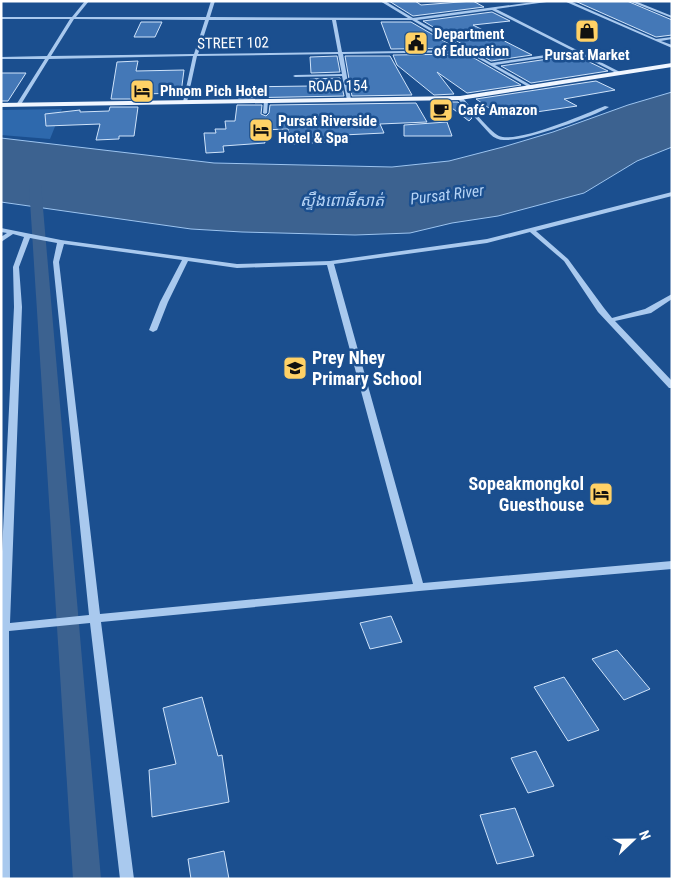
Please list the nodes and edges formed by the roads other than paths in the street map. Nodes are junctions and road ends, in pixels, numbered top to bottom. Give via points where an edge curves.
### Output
1 (87, 1) edge
2 (213, 1) edge
3 (382, 1) edge
4 (520, 1) edge
5 (552, 1) edge
6 (566, 1) edge
7 (631, 1) edge
8 (527, 4) junction
9 (492, 9) junction
10 (672, 17) edge
11 (1, 18) edge
12 (72, 18) junction
13 (206, 18) junction
14 (334, 19) junction
15 (412, 19) junction
16 (672, 38) edge
17 (656, 40) junction
18 (672, 47) edge
19 (465, 51) junction
20 (577, 52) junction
21 (341, 54) junction
22 (195, 56) junction
23 (1, 58) edge
24 (48, 58) junction
25 (491, 64) junction
26 (672, 65) edge
27 (620, 73) junction
28 (345, 75) junction
29 (295, 76) dead end
30 (532, 88) junction
31 (460, 98) junction
32 (349, 100) junction
33 (266, 101) junction
34 (185, 102) junction
35 (1, 105) edge
36 (18, 105) junction
37 (607, 107) dead end
38 (265, 113) dead end
39 (672, 194) edge
40 (1, 230) edge
41 (531, 230) junction
42 (12, 232) junction
43 (32, 236) junction
44 (1, 240) edge
45 (61, 242) junction
46 (186, 259) junction
47 (330, 263) junction
48 (672, 296) edge
49 (611, 320) junction
50 (153, 330) dead end
51 (672, 386) edge
52 (672, 565) edge
53 (419, 587) junction
54 (95, 619) junction
55 (3, 628) edge
56 (3, 879) edge
57 (127, 879) edge

1 - 12 street
2 - 13 street
3 - 15 street
4 - 8 street
5 - 8 street
6 - 17 street
7 - 10 street
8 - 9 street
9 - 15 street
9 - 20 street
11 - 12 street
12 - 13 street
12 - 24 street
13 - 14 street
13 - 22 street
14 - 15 street
14 - 21 street
15 - 19 street
16 - 17 street
17 - 18 street
19 - 21 street, STREET 102
19 - 25 street
20 - 25 street
20 - 27 street
21 - 22 street, STREET 102
21 - 28 street
22 - 24 street, STREET 102
22 - 34 street
23 - 24 street, STREET 102
24 - 36 street
25 - 30 street
26 - 27 main road, ROAD 154
27 - 30 main road, ROAD 154
28 - 29 street
28 - 32 street
30 - 31 main road, ROAD 154
31 - 32 main road, ROAD 154
31 - 37 street via 492,133 506,139 528,135
32 - 33 main road, ROAD 154
33 - 34 main road, ROAD 154
33 - 38 street
34 - 36 main road, ROAD 154
35 - 36 main road, ROAD 154
39 - 41 street
40 - 42 street
41 - 47 street via 486,241
41 - 49 street via 566,260
42 - 43 street
42 - 44 street
43 - 45 street
43 - 55 street via 16,267 18,307
45 - 46 street
45 - 54 street via 56,262
46 - 47 street via 237,266
46 - 50 street
47 - 53 street
48 - 49 street via 648,311
49 - 51 street
52 - 53 street
53 - 54 street
54 - 55 street
54 - 57 street
55 - 56 street

